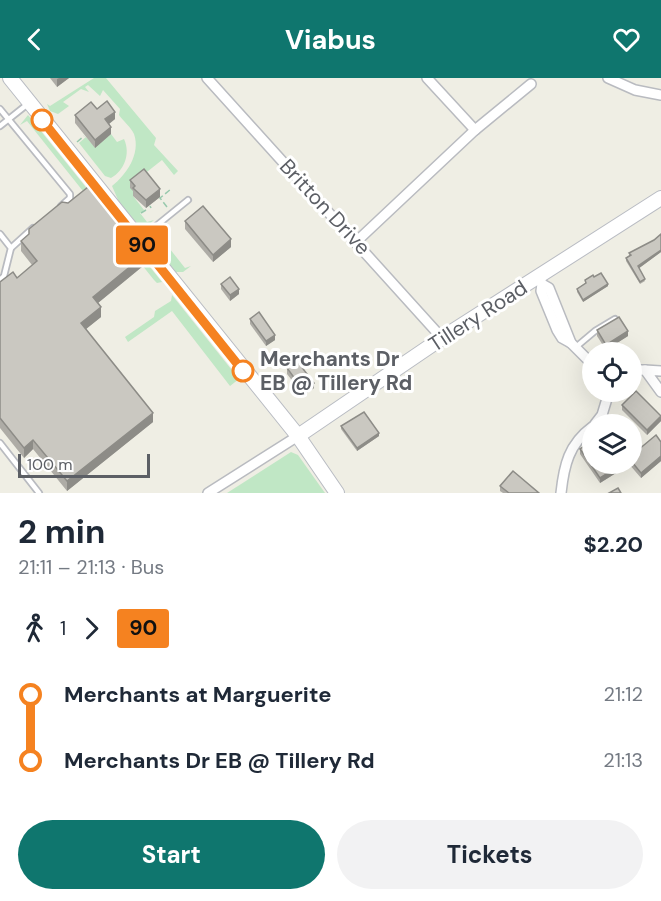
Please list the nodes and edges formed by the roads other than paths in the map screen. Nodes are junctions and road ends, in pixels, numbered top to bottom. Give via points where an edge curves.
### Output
1 (9, 78) edge
2 (207, 78) edge
3 (427, 78) edge
4 (608, 78) edge
5 (531, 84) dead end
6 (661, 95) edge
7 (29, 103) junction
8 (0, 109) edge
9 (8, 120) junction
10 (0, 126) edge
11 (475, 130) junction
12 (661, 198) edge
13 (188, 200) dead end
14 (51, 213) edge
15 (38, 224) edge
16 (0, 234) edge
17 (138, 240) junction
18 (357, 241) junction
19 (11, 249) junction
20 (0, 279) edge
21 (541, 280) junction
22 (615, 319) edge
23 (442, 338) junction
24 (574, 345) junction
25 (582, 353) edge
26 (645, 370) joint
27 (661, 371) edge
28 (661, 392) edge
29 (298, 436) junction
30 (582, 437) edge
31 (0, 443) edge
32 (39, 493) edge
33 (208, 493) edge
34 (337, 493) edge
35 (561, 493) edge

1 - 7 main road
2 - 18 street, Britton Drive
3 - 11 street
4 - 6 street via 635,90
5 - 11 street
7 - 9 lane
7 - 17 main road
8 - 9 lane
9 - 10 lane
9 - 14 lane via 70,194
11 - 18 street
12 - 21 main road, Tillery Road
13 - 17 lane
15 - 19 lane
16 - 19 lane
17 - 29 main road
18 - 23 street, Britton Drive
19 - 20 lane
21 - 23 main road, Tillery Road
21 - 24 street via 549,288
22 - 24 lane
23 - 29 main road, Tillery Road
24 - 25 street
26 - 27 street
26 - 28 street
29 - 33 street
29 - 34 main road
30 - 35 street via 566,461
31 - 32 lane

